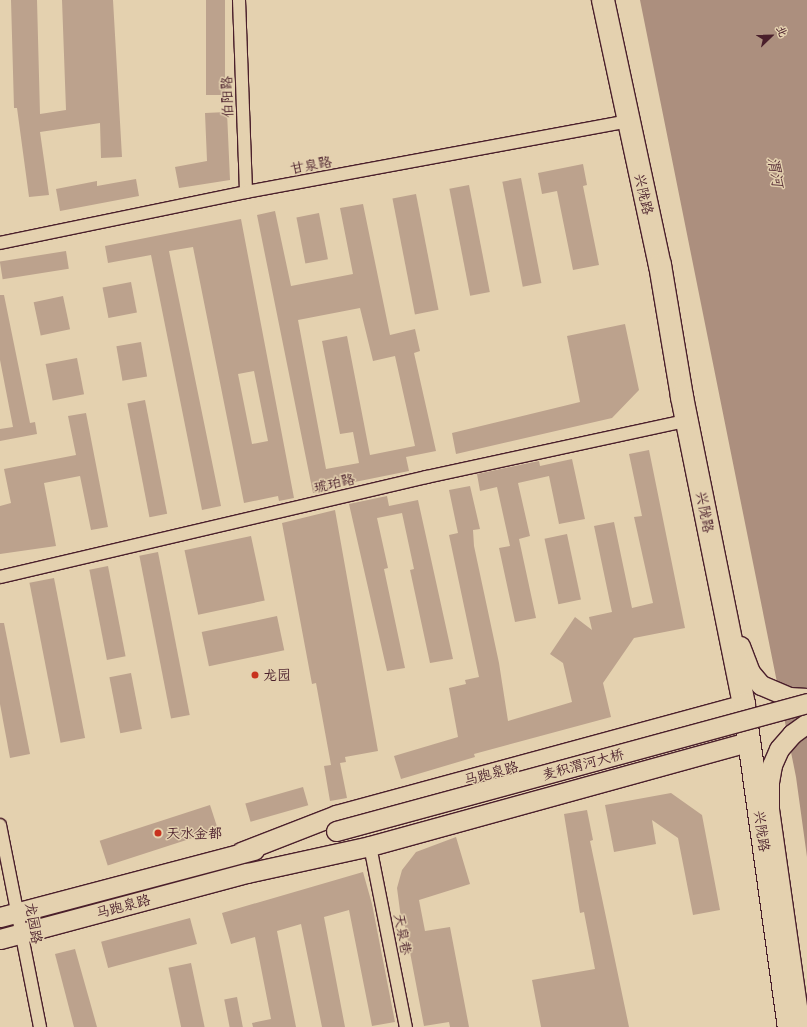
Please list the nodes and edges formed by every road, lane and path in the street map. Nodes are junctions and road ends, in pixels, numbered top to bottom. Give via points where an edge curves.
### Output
1 (239, 0) edge
2 (591, 0) edge
3 (603, 0) edge
4 (622, 122) junction
5 (246, 192) junction
6 (0, 243) edge
7 (660, 266) junction
8 (676, 423) junction
9 (0, 577) edge
10 (807, 698) edge
11 (807, 703) edge
12 (737, 705) junction
13 (807, 712) edge
14 (807, 723) edge
15 (743, 743) junction
16 (0, 825) edge
17 (337, 836) junction
18 (370, 846) junction
19 (241, 852) junction
20 (247, 873) junction
21 (9, 915) edge
22 (20, 934) junction
23 (0, 939) edge
24 (40, 1027) edge
25 (406, 1027) edge
26 (777, 1027) edge
27 (789, 1027) edge
28 (800, 1027) edge

1 - 5 street, 伯阳路
2 - 4 highway, 兴陇路
3 - 4 highway, 兴陇路
4 - 5 street, 甘泉路
4 - 7 highway, 兴陇路
4 - 8 highway, 兴陇路
5 - 6 street, 甘泉路
7 - 10 main road via 692,395 742,655 750,672 774,692 789,697
7 - 12 highway, 兴陇路
8 - 9 street, 琥珀路 via 426,477
8 - 12 highway, 兴陇路
11 - 17 main road, 麦积渭河大桥, bridge
12 - 15 highway, 兴陇路
12 - 19 main road, 马跑泉路 via 336,815
13 - 17 main road, 麦积渭河大桥
14 - 28 main road via 792,734 779,749 772,765 769,782 770,808
15 - 18 main road, 马跑泉路
15 - 26 highway, 兴陇路
15 - 27 highway, 兴陇路
16 - 21 street, 龙园路
17 - 19 main road, 马跑泉路
17 - 20 main road, 马跑泉路
18 - 20 main road, 马跑泉路
18 - 25 street, 天泉巷
19 - 21 main road, 马跑泉路
20 - 22 main road, 马跑泉路
21 - 22 street, 龙园路
22 - 23 main road, 马跑泉路
22 - 24 street, 龙园路

